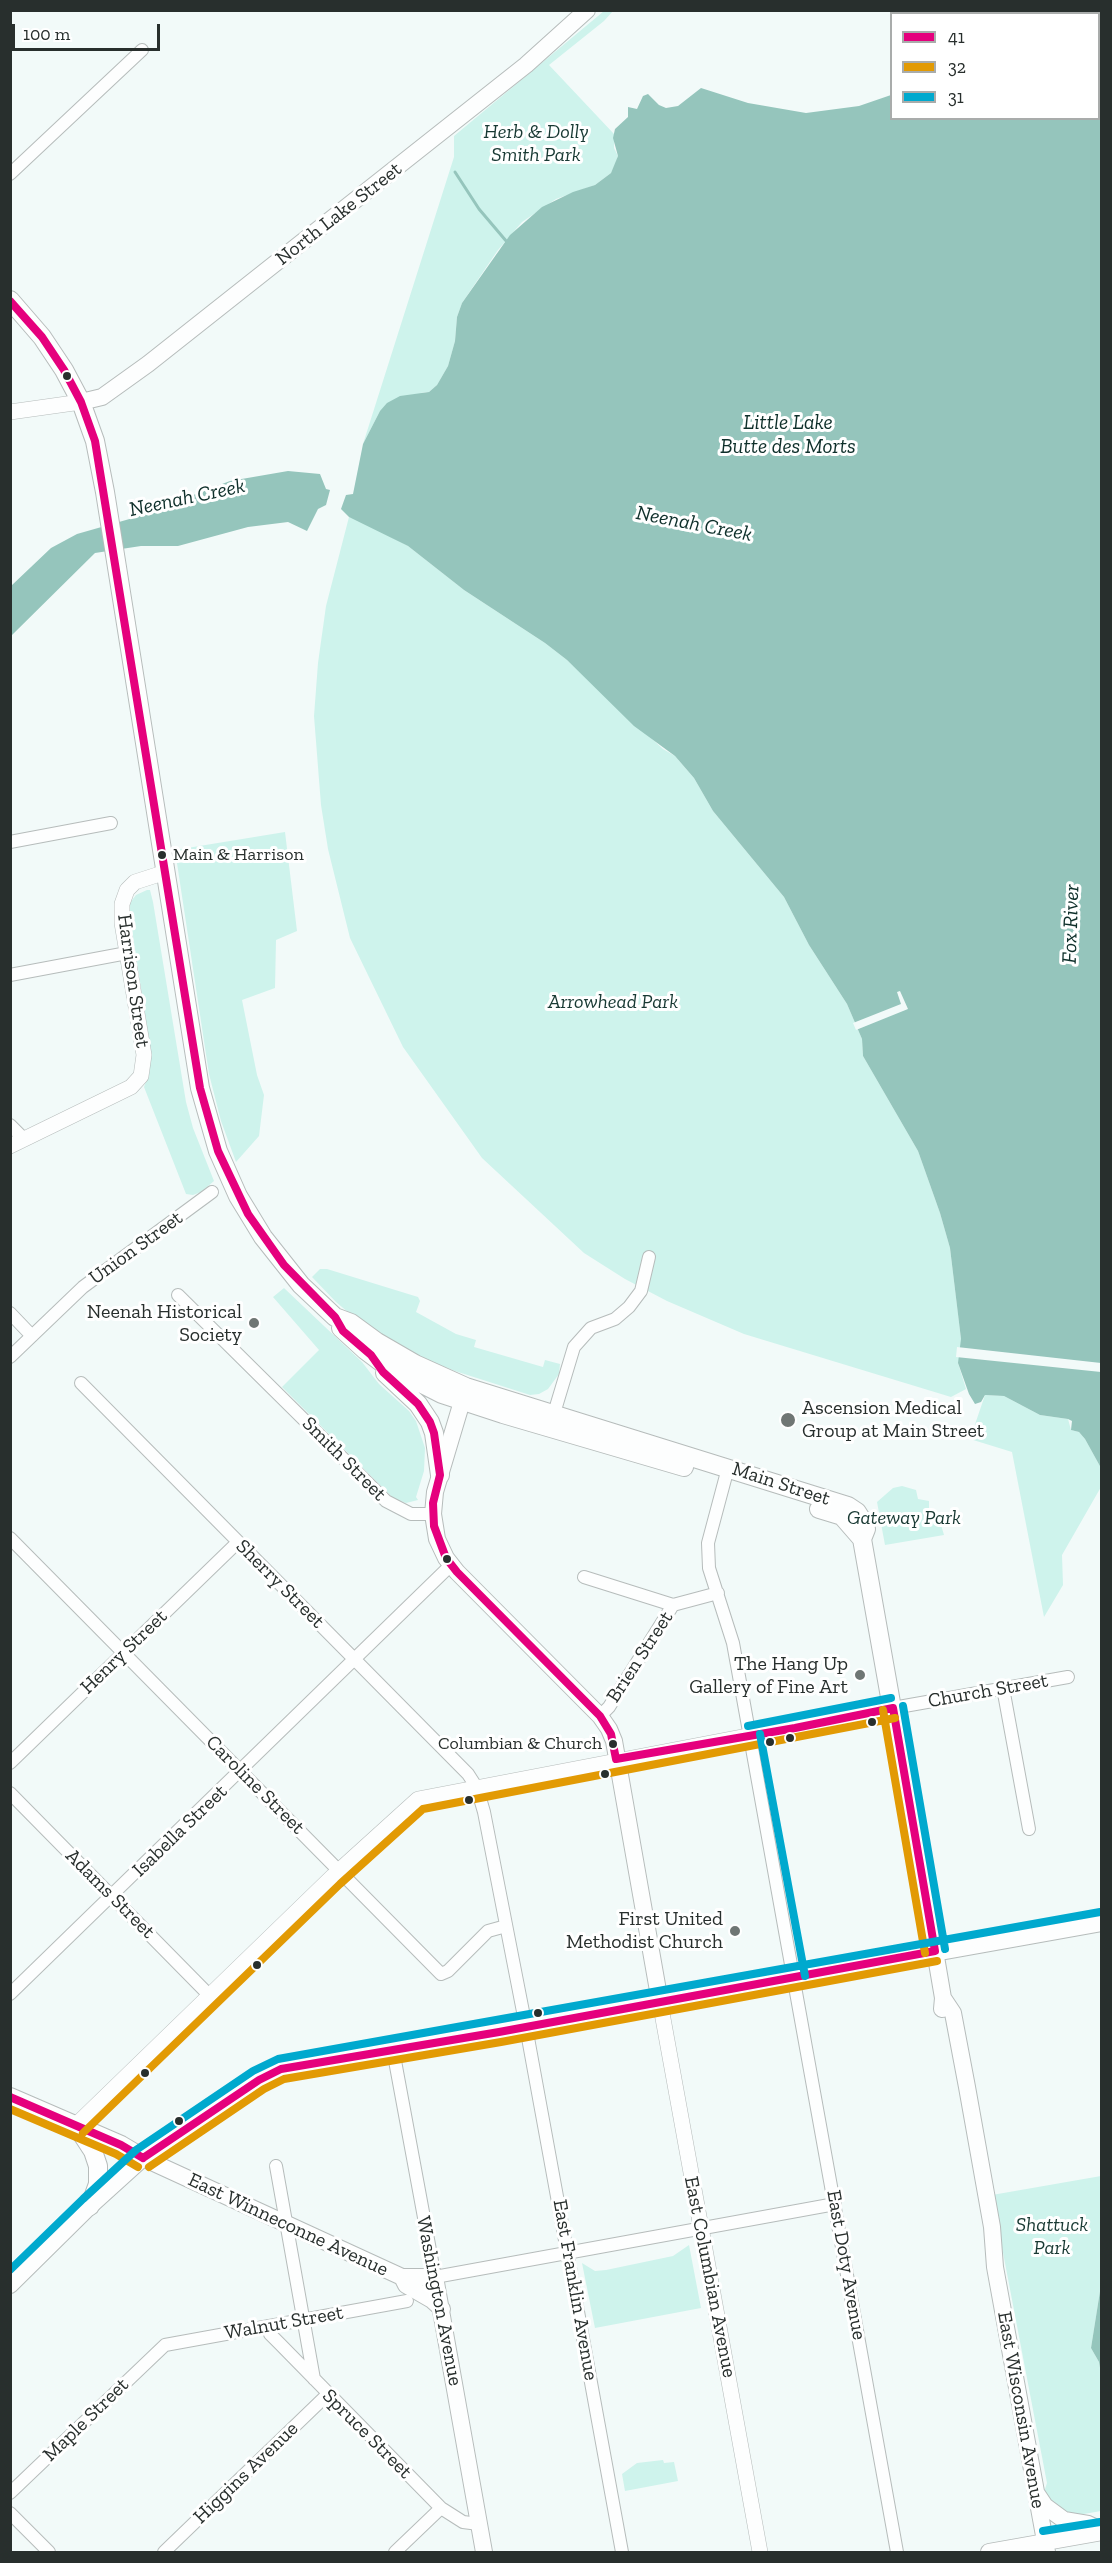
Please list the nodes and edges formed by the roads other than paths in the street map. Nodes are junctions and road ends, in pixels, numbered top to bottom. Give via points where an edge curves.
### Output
1 (587, 10) edge
2 (142, 50) dead end
3 (10, 174) edge
4 (10, 300) edge
5 (81, 402) junction
6 (10, 412) edge
7 (111, 823) dead end
8 (10, 842) edge
9 (166, 872) junction
10 (128, 953) junction
11 (10, 975) edge
12 (10, 1125) edge
13 (17, 1143) edge
14 (212, 1192) dead end
15 (649, 1257) dead end
16 (178, 1295) dead end
17 (329, 1311) junction
18 (10, 1313) edge
19 (32, 1336) junction
20 (371, 1355) junction
21 (10, 1357) edge
22 (81, 1383) dead end
23 (464, 1394) junction
24 (552, 1420) junction
25 (726, 1473) junction
26 (440, 1474) junction
27 (433, 1514) junction
28 (10, 1538) edge
29 (238, 1542) junction
30 (451, 1565) junction
31 (584, 1577) dead end
32 (718, 1593) junction
33 (673, 1605) junction
34 (124, 1653) junction
35 (355, 1660) junction
36 (1068, 1677) dead end
37 (1003, 1688) junction
38 (893, 1708) junction
39 (600, 1716) junction
40 (750, 1736) junction
41 (616, 1759) junction
42 (10, 1762) edge
43 (241, 1771) junction
44 (477, 1788) junction
45 (10, 1793) edge
46 (1029, 1829) dead end
47 (340, 1871) junction
48 (112, 1896) junction
49 (1101, 1922) edge
50 (506, 1926) junction
51 (935, 1951) junction
52 (795, 1978) junction
53 (10, 1994) edge
54 (210, 1995) junction
55 (660, 2002) junction
56 (526, 2027) junction
57 (393, 2050) junction
58 (10, 2097) edge
59 (76, 2125) junction
60 (143, 2158) junction
61 (276, 2166) dead end
62 (835, 2204) junction
63 (90, 2206) junction
64 (287, 2224) junction
65 (701, 2229) junction
66 (568, 2252) junction
67 (14, 2276) edge
68 (402, 2277) junction
69 (435, 2277) junction
70 (407, 2301) dead end
71 (442, 2309) junction
72 (304, 2320) junction
73 (268, 2326) junction
74 (161, 2347) joint
75 (314, 2379) junction
76 (328, 2394) junction
77 (1035, 2488) junction
78 (10, 2493) edge
79 (441, 2508) junction
80 (10, 2513) edge
81 (479, 2524) junction
82 (1101, 2531) edge
83 (1046, 2547) edge
84 (49, 2553) edge
85 (164, 2553) edge
86 (395, 2553) edge
87 (484, 2553) edge
88 (622, 2553) edge
89 (760, 2553) edge
90 (897, 2553) edge
91 (989, 2553) edge

1 - 5 main road, North Lake Street via 526,65 148,364 102,398
2 - 3 street
4 - 5 main road, Main Street via 55,355
5 - 6 street
5 - 9 main road, Main Street via 97,451
7 - 8 street
9 - 10 street, Harrison Street via 135,882 123,896 121,911
9 - 17 main road, Main Street via 200,1088 218,1151 238,1196 263,1237
10 - 11 street
10 - 13 street, Harrison Street via 144,1056 141,1076 131,1087
12 - 13 street
14 - 19 street, Union Street via 83,1287
15 - 24 street via 641,1291 629,1307 615,1319 591,1328 574,1347
16 - 27 street, Smith Street via 386,1501 411,1514
17 - 20 main road, Main Street via 343,1331
17 - 23 main road, Main Street
18 - 19 street
19 - 21 street, Union Street
20 - 23 main road, Main Street via 418,1383
20 - 26 main road via 426,1416 434,1433
22 - 29 street, Sherry Street
23 - 24 main road, Main Street
23 - 26 main road
24 - 25 main road, Main Street
25 - 32 street, East Doty Avenue via 707,1555
25 - 38 main road, Main Street via 848,1506 857,1512 866,1528 862,1539
26 - 27 main road
27 - 30 main road via 437,1539
28 - 34 street, Caroline Street
29 - 34 street, Henry Street
29 - 35 street, Sherry Street
30 - 35 street, Isabella Street
30 - 39 main road
31 - 33 street
32 - 33 street, Brien Street
32 - 40 street, East Doty Avenue via 733,1642
33 - 39 street, Brien Street
34 - 42 street, Henry Street
34 - 43 street, Caroline Street
35 - 43 street, Isabella Street
35 - 44 street, Sherry Street via 468,1774
36 - 37 street, Church Street
37 - 38 street, Church Street
37 - 46 street
38 - 40 street, Church Street
38 - 51 main road
39 - 41 main road via 611,1734
40 - 41 street, Church Street
40 - 52 street, East Doty Avenue
41 - 44 street, Church Street
41 - 55 main road
43 - 47 street, Caroline Street
43 - 48 street, Isabella Street
44 - 47 street, Church Street via 413,1801
44 - 50 street, East Franklin Avenue
45 - 48 street, Adams Street
47 - 50 street, Caroline Street via 441,1974 488,1931
47 - 54 street, Church Street
48 - 53 street, Isabella Street
48 - 54 street, Adams Street
49 - 51 main road
50 - 56 street, East Franklin Avenue
51 - 52 main road
51 - 77 main road, East Wisconsin Avenue via 980,2223 995,2266
52 - 55 main road
52 - 62 street, East Doty Avenue
54 - 59 street, Church Street
55 - 56 main road
55 - 65 street, East Columbian Avenue
56 - 57 main road
56 - 66 street, East Franklin Avenue
57 - 60 main road via 272,2073
57 - 69 street, Washington Avenue
58 - 59 main road
59 - 60 main road
59 - 63 main road via 98,2166 98,2184
60 - 63 main road
60 - 64 main road, East Winneconne Avenue
61 - 64 street
62 - 65 street
62 - 90 street, East Doty Avenue
63 - 67 main road
64 - 68 main road, East Winneconne Avenue
64 - 72 street
65 - 66 street
65 - 89 street, East Columbian Avenue
66 - 69 street
66 - 88 street, East Franklin Avenue
68 - 69 main road, East Winneconne Avenue
68 - 71 main road
69 - 71 main road, Washington Avenue
70 - 72 street, Walnut Street
71 - 81 main road, Washington Avenue
72 - 73 street, Walnut Street
72 - 75 street
73 - 74 street, Walnut Street
73 - 75 street, Spruce Street via 270,2334
74 - 78 street, Maple Street
75 - 76 street, Spruce Street
76 - 79 street, Spruce Street
76 - 85 street, Higgins Avenue
77 - 82 main road via 1055,2515
77 - 83 main road, East Wisconsin Avenue
79 - 81 street, Spruce Street via 456,2519
79 - 86 street
80 - 84 street
81 - 87 main road, Washington Avenue
82 - 83 main road
83 - 91 main road

